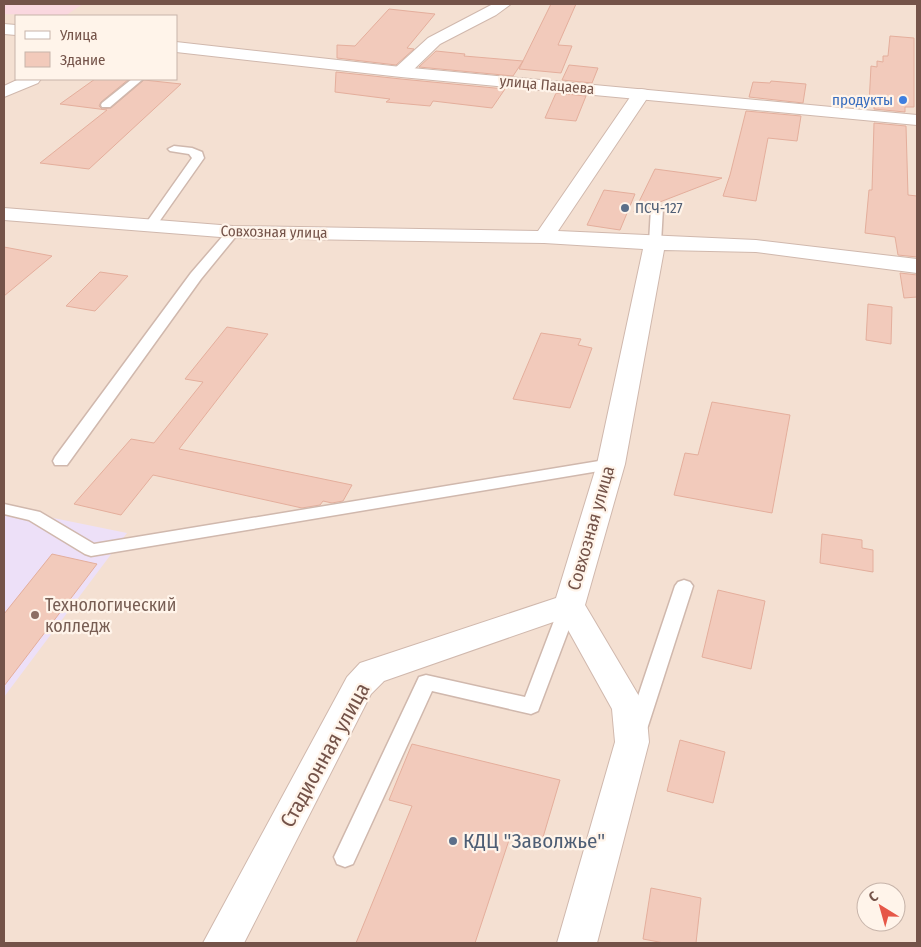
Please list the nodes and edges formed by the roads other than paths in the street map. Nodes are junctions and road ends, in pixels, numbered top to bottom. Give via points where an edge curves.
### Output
1 (503, 4) edge
2 (178, 48) edge
3 (401, 72) junction
4 (30, 80) edge
5 (137, 80) edge
6 (4, 92) edge
7 (641, 94) junction
8 (106, 105) dead end
9 (917, 120) edge
10 (174, 149) dead end
11 (657, 208) dead end
12 (4, 214) edge
13 (150, 226) junction
14 (233, 232) junction
15 (544, 237) junction
16 (656, 244) junction
17 (917, 266) edge
18 (62, 461) dead end
19 (611, 464) junction
20 (4, 510) edge
21 (684, 586) dead end
22 (569, 605) junction
23 (632, 742) junction
24 (345, 856) dead end
25 (223, 943) edge
26 (577, 943) edge

1 - 3 street via 434,41
2 - 3 street, улица Пацаева
3 - 7 street, улица Пацаева
4 - 6 street
5 - 8 lane
7 - 9 street, улица Пацаева
7 - 15 street
10 - 13 lane via 192,150 198,158
11 - 16 lane
12 - 13 street, Совхозная улица
13 - 14 street, Совхозная улица
14 - 15 street, Совхозная улица
14 - 18 lane via 196,276
15 - 16 street, Совхозная улица
16 - 17 street, Совхозная улица via 756,246
16 - 19 street, Совхозная улица
19 - 20 lane via 91,550 34,516
19 - 22 street, Совхозная улица
21 - 23 lane
22 - 23 street, Совхозная улица via 629,708
22 - 24 lane via 531,706 426,682
22 - 25 street, Стадионная улица via 372,672 359,686
23 - 26 street, Совхозная улица

